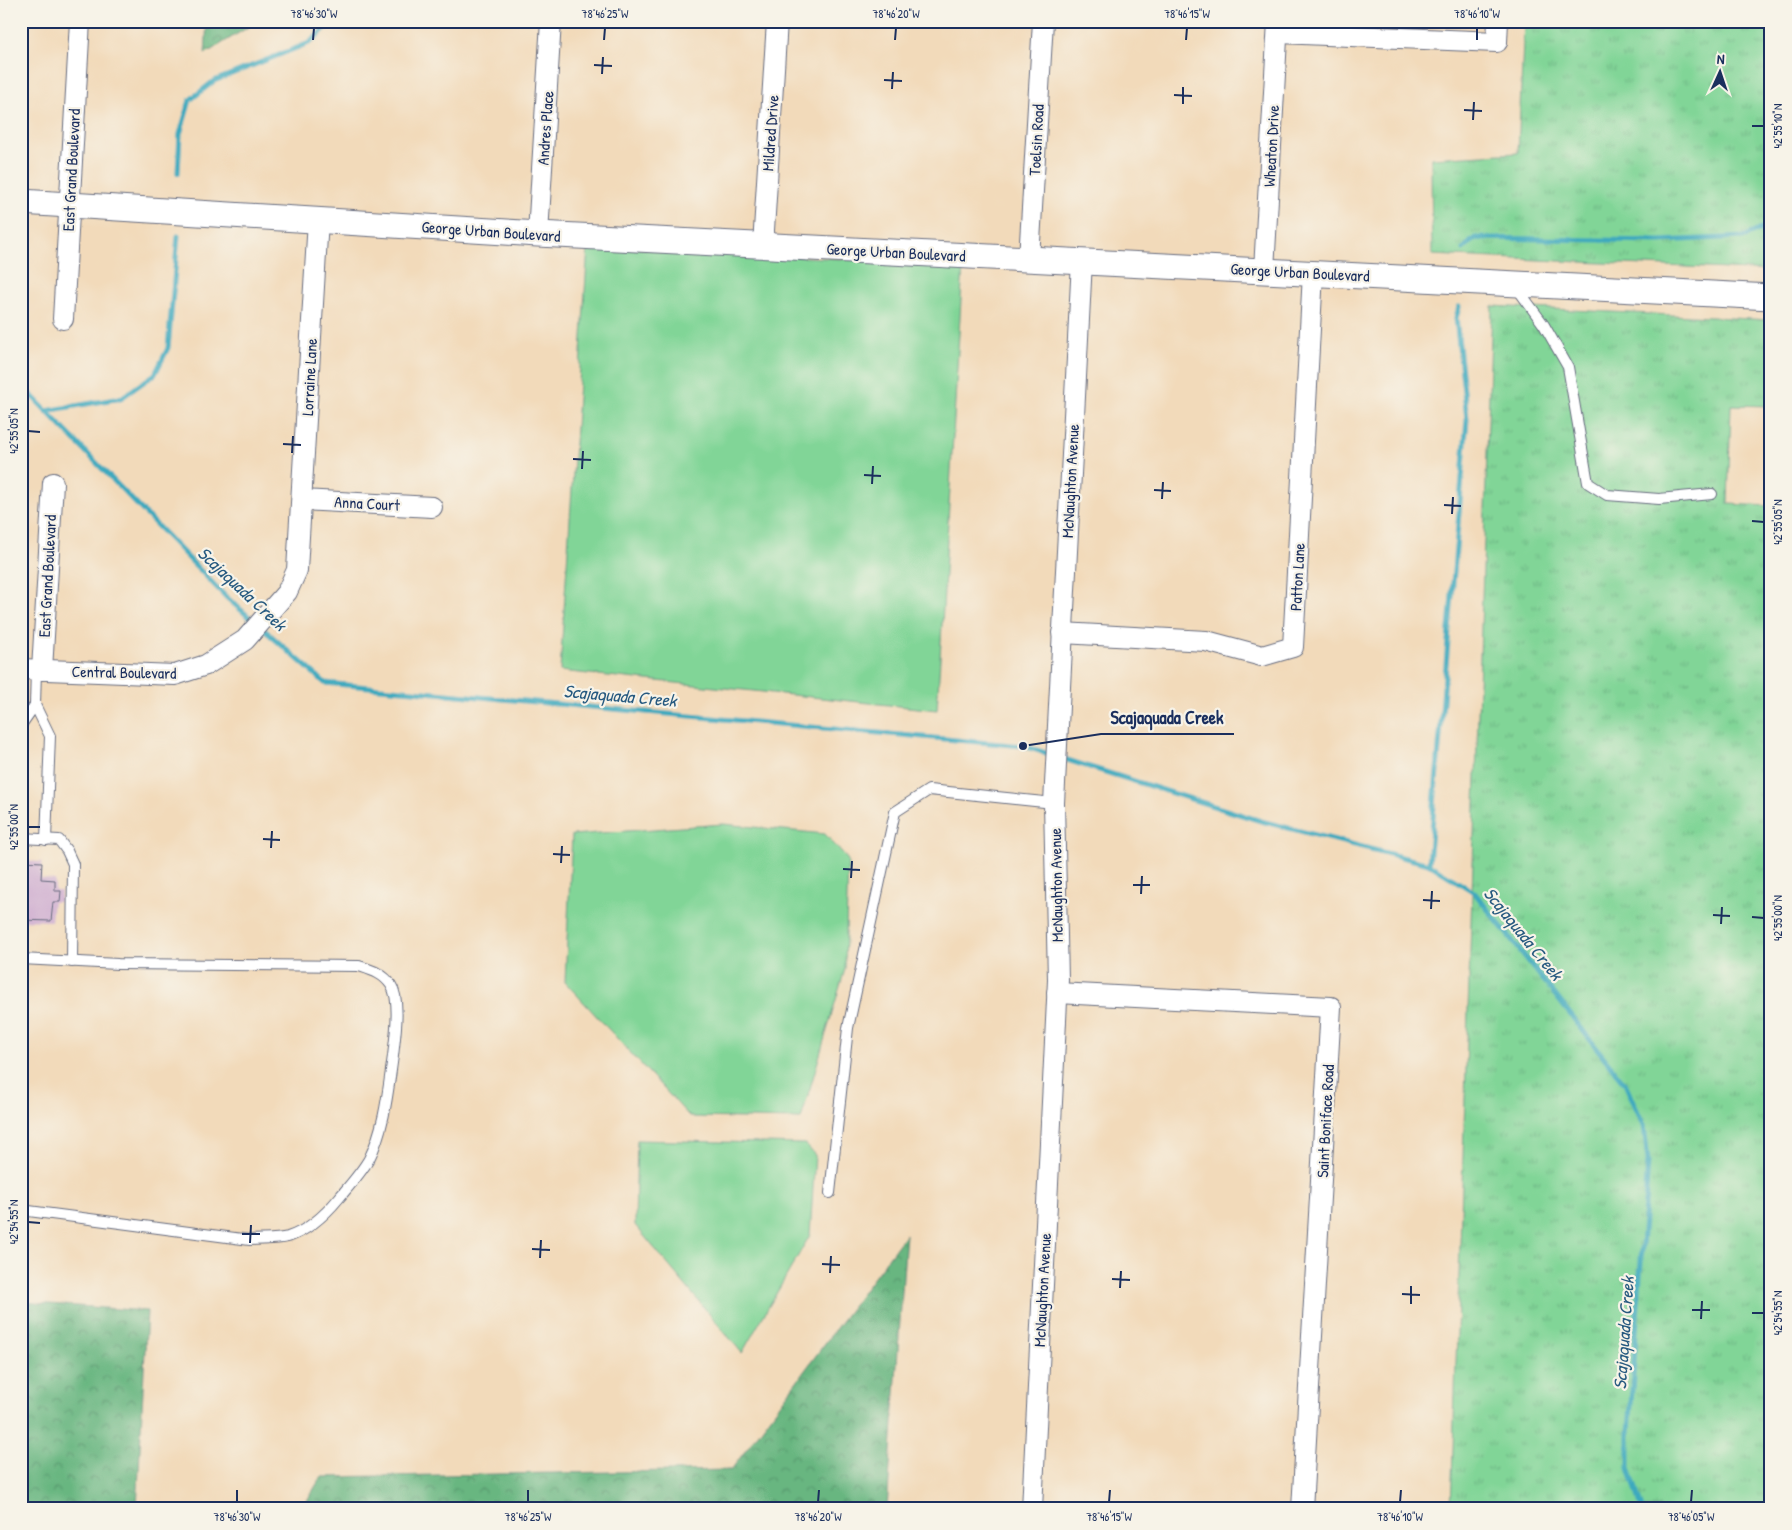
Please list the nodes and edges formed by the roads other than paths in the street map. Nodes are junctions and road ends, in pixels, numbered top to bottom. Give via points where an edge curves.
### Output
1 (80, 21) edge
2 (551, 21) edge
3 (777, 21) edge
4 (1043, 21) edge
5 (1498, 21) edge
6 (1278, 27) edge
7 (21, 202) edge
8 (69, 204) junction
9 (318, 220) junction
10 (538, 234) junction
11 (763, 246) junction
12 (1029, 259) junction
13 (1082, 262) junction
14 (1264, 270) junction
15 (1314, 273) junction
16 (1513, 283) junction
17 (1771, 297) edge
18 (62, 319) dead end
19 (53, 483) dead end
20 (1712, 494) dead end
21 (302, 500) junction
22 (432, 507) dead end
23 (282, 599) joint
24 (1062, 632) junction
25 (33, 670) edge
26 (35, 705) junction
27 (21, 725) edge
28 (1054, 803) junction
29 (21, 838) edge
30 (46, 840) junction
31 (21, 959) edge
32 (72, 962) junction
33 (1057, 993) junction
34 (830, 1193) dead end
35 (21, 1210) edge
36 (1032, 1509) edge
37 (1302, 1509) edge

1 - 8 street, East Grand Boulevard
2 - 10 street, Andres Place
3 - 11 street, Mildred Drive
4 - 12 street, Toelsin Road
5 - 6 street via 1497,42
6 - 14 street, Wheaton Drive
7 - 8 street, George Urban Boulevard
8 - 9 street, George Urban Boulevard
8 - 18 street, East Grand Boulevard
9 - 10 street, George Urban Boulevard
9 - 21 street, Lorraine Lane
10 - 11 street, George Urban Boulevard
11 - 12 street, George Urban Boulevard
12 - 13 street, George Urban Boulevard
13 - 14 street, George Urban Boulevard
13 - 24 street, McNaughton Avenue
14 - 15 street, George Urban Boulevard
15 - 16 street, George Urban Boulevard
15 - 24 street, Patton Lane via 1293,647 1262,656 1206,641
16 - 17 street, George Urban Boulevard
16 - 20 lane via 1544,325 1568,367 1588,483 1606,495 1659,499
19 - 25 street, East Grand Boulevard
21 - 22 street, Anna Court
21 - 23 street, Lorraine Lane via 297,570
23 - 25 street, Central Boulevard via 246,640 206,665 174,676
24 - 28 street, McNaughton Avenue
25 - 26 lane
26 - 27 lane
26 - 30 lane via 50,736
28 - 33 street, McNaughton Avenue
28 - 34 lane via 929,790 896,812 848,1028
29 - 30 lane
30 - 32 lane via 60,840 73,864
31 - 32 lane
32 - 35 lane via 359,966 380,974 391,985 395,998 396,1030 385,1110 368,1160 351,1184 323,1216 310,1226 281,1239 250,1240
33 - 36 street, McNaughton Avenue
33 - 37 street, Saint Boniface Road via 1331,1007

